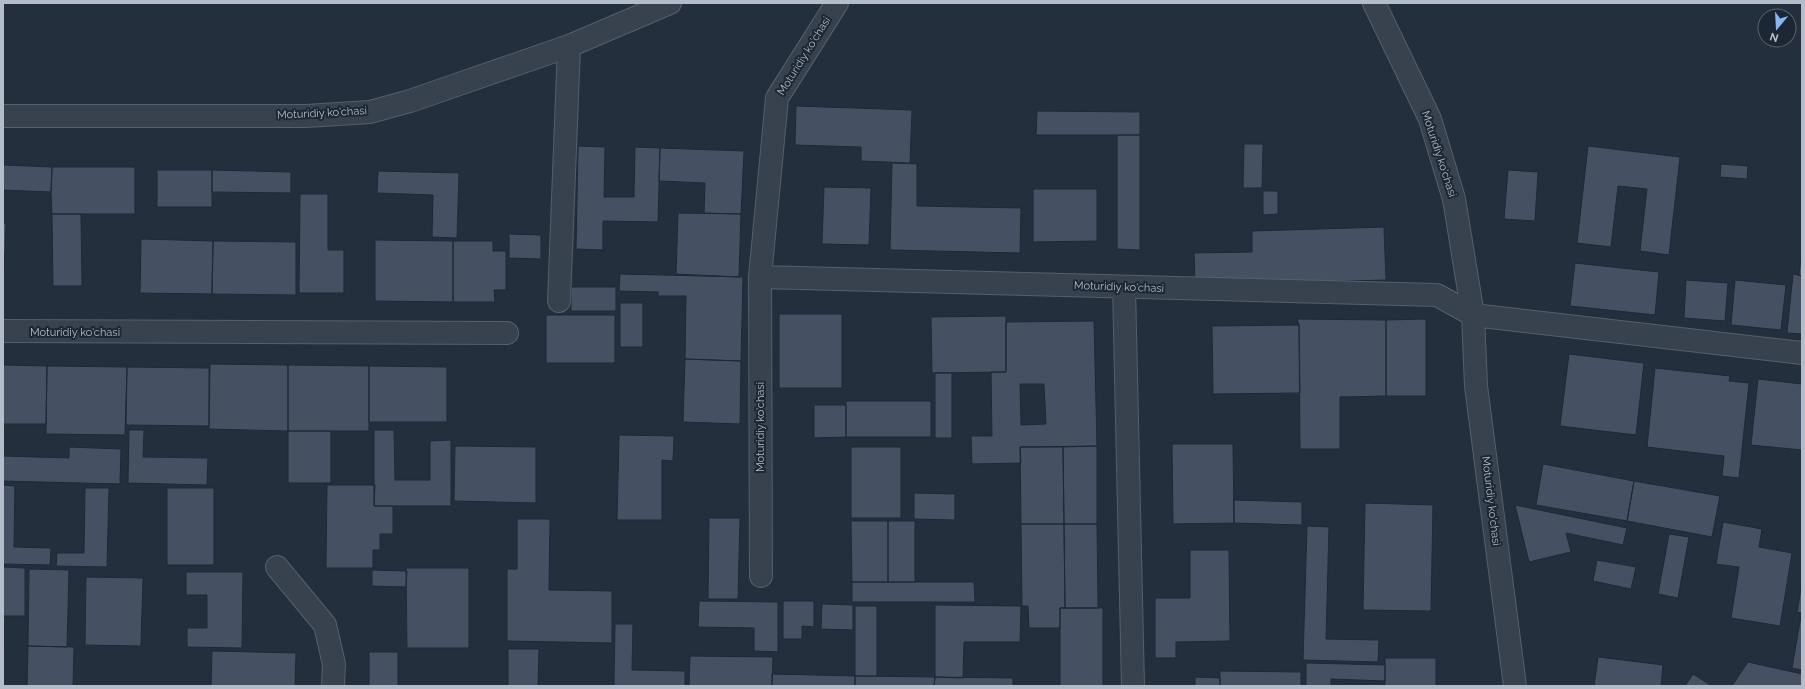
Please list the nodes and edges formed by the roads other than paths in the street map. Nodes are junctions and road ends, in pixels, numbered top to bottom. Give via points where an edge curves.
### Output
1 (670, 3) edge
2 (837, 3) edge
3 (1374, 3) edge
4 (569, 46) junction
5 (3, 116) edge
6 (760, 277) junction
7 (1124, 287) junction
8 (559, 301) dead end
9 (1473, 315) junction
10 (3, 332) edge
11 (507, 333) dead end
12 (1802, 353) edge
13 (277, 567) dead end
14 (760, 576) dead end
15 (333, 686) edge
16 (1133, 686) edge
17 (1515, 686) edge

1 - 4 street, Moturidiy ko'chasi
2 - 6 street, Moturidiy ko'chasi via 777,98
3 - 9 street, Moturidiy ko'chasi via 1430,119 1454,200
4 - 5 street, Moturidiy ko'chasi via 410,101 370,112 306,116
4 - 8 street
6 - 7 street, Moturidiy ko'chasi
6 - 14 street, Moturidiy ko'chasi
7 - 9 street, Moturidiy ko'chasi via 1437,295
7 - 16 street
9 - 12 street, Moturidiy ko'chasi
9 - 17 street, Moturidiy ko'chasi via 1476,386
10 - 11 street, Moturidiy ko'chasi
13 - 15 street via 325,625 334,664

